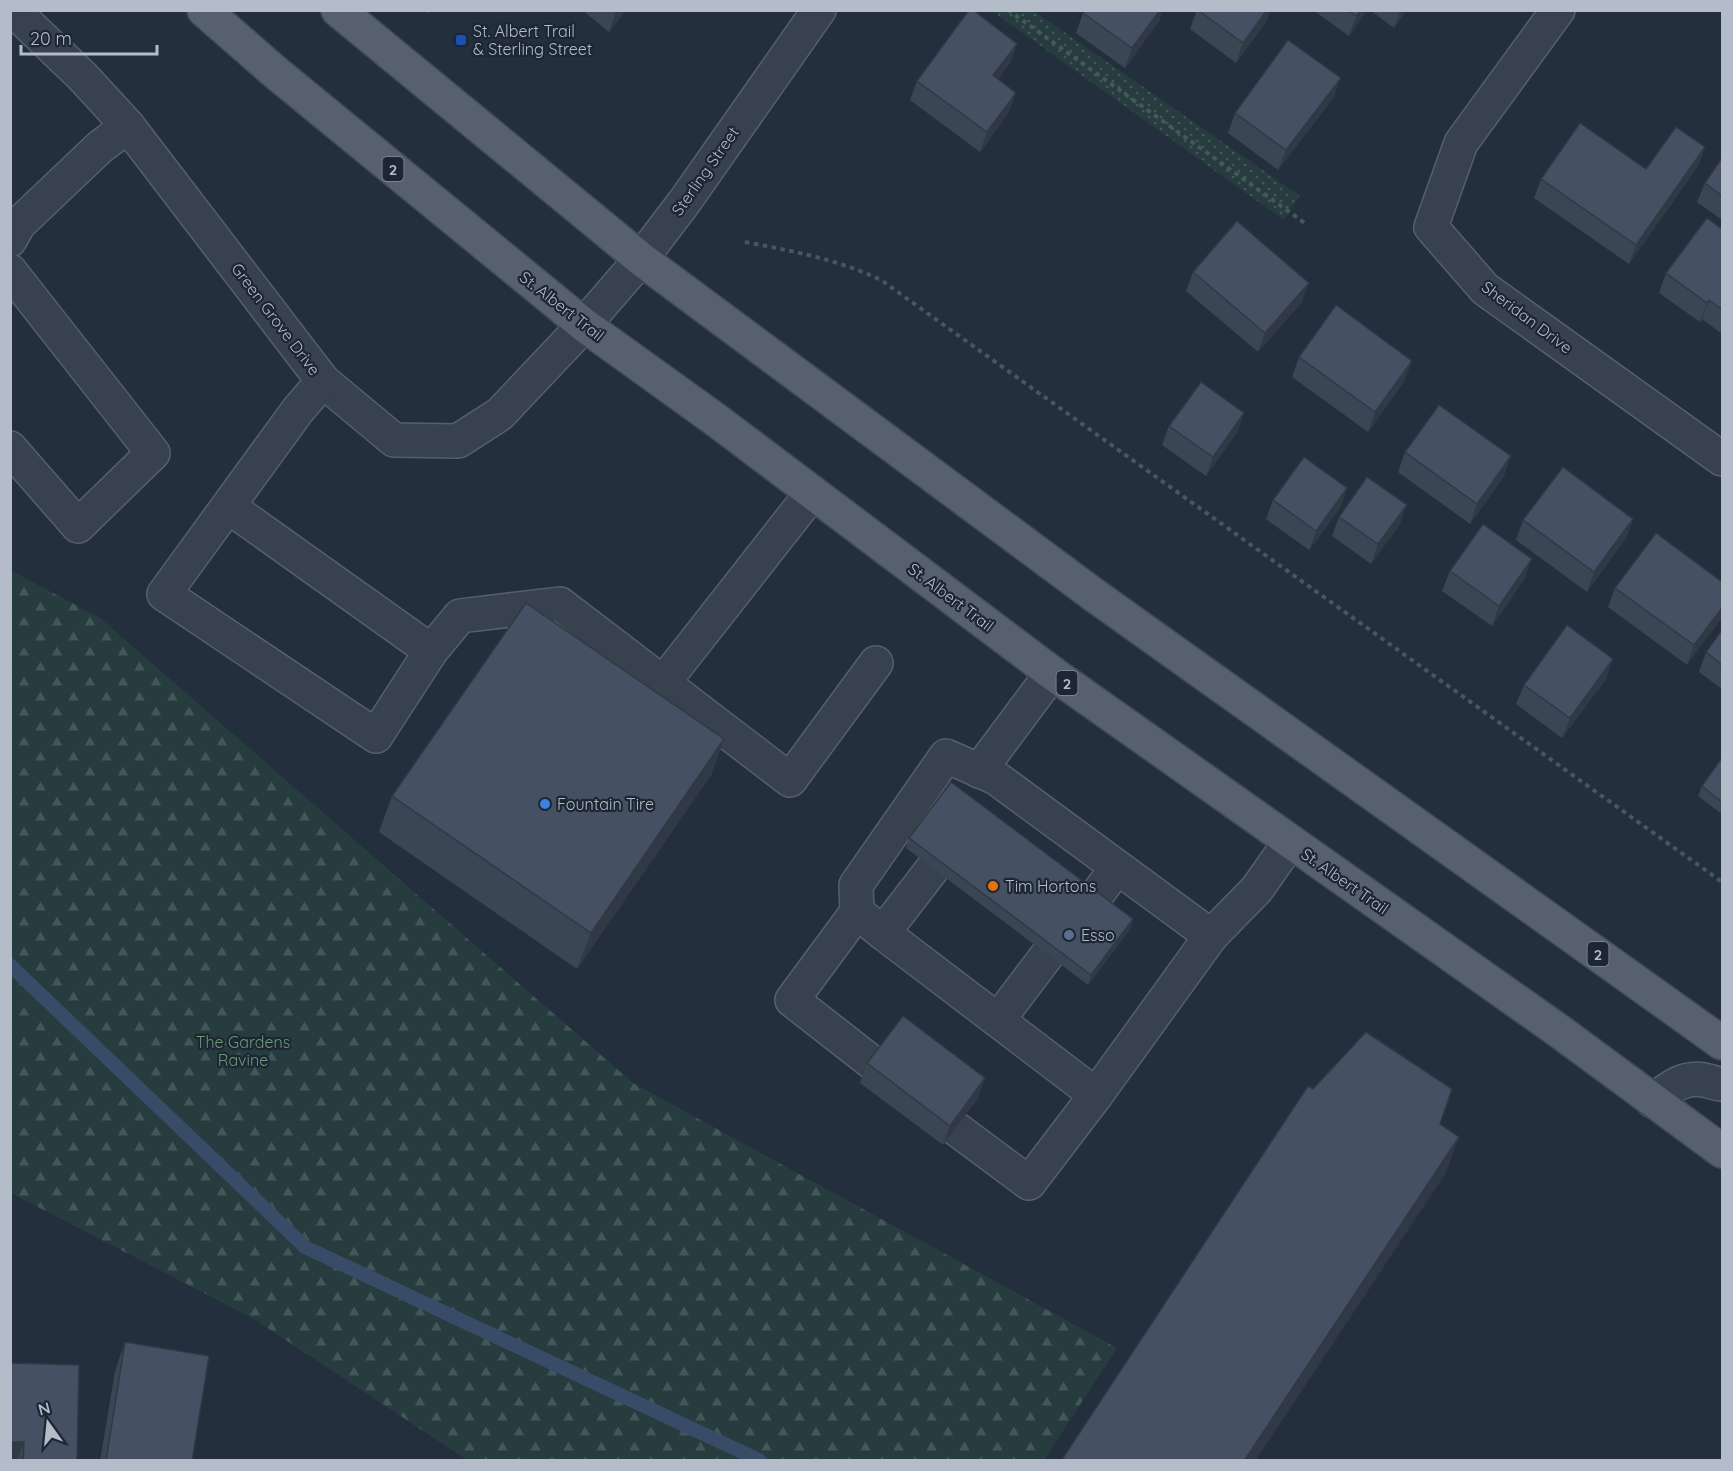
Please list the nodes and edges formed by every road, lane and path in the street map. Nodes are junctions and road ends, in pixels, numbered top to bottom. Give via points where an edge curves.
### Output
1 (13, 10) edge
2 (204, 10) edge
3 (338, 10) edge
4 (819, 10) edge
5 (1008, 10) edge
6 (1558, 10) edge
7 (128, 126) junction
8 (1306, 224) dead end
9 (10, 240) edge
10 (745, 242) dead end
11 (641, 259) junction
12 (10, 272) edge
13 (584, 325) junction
14 (323, 381) junction
15 (10, 448) edge
16 (1722, 459) edge
17 (812, 493) junction
18 (229, 507) junction
19 (432, 651) junction
20 (876, 663) dead end
21 (1052, 673) junction
22 (663, 683) junction
23 (984, 784) junction
24 (1290, 842) junction
25 (933, 868) edge
26 (1117, 868) junction
27 (1722, 882) edge
28 (1092, 901) edge
29 (857, 912) junction
30 (883, 933) junction
31 (1211, 936) junction
32 (1048, 954) edge
33 (998, 1020) junction
34 (1722, 1043) edge
35 (874, 1064) edge
36 (1722, 1084) edge
37 (1096, 1095) junction
38 (1653, 1101) junction
39 (956, 1128) edge
40 (1722, 1151) edge

1 - 7 street, Green Grove Drive
2 - 13 main road, St. Albert Trail / 2
3 - 11 main road, 2
4 - 11 street, Sterling Street
5 - 8 path
6 - 16 street, Sheridan Drive via 1461,143 1431,226 1485,289
7 - 9 street via 100,147 19,224
7 - 14 street, Green Grove Drive
10 - 27 path via 819,256 880,280
11 - 13 street, Sterling Street
11 - 34 main road, 2 via 1094,595
12 - 15 street via 153,453 78,526
13 - 14 street, Green Grove Drive via 500,414 458,441 394,440
13 - 17 main road, St. Albert Trail / 2
14 - 18 street
17 - 21 main road, St. Albert Trail / 2
17 - 22 street
18 - 19 street
18 - 19 street via 164,594 376,736
19 - 22 street via 460,616 560,604
20 - 22 street via 790,780
21 - 23 street
21 - 24 main road, St. Albert Trail / 2
23 - 26 street
23 - 29 street via 946,756 856,885
24 - 31 street via 1257,889
24 - 38 main road, St. Albert Trail / 2
25 - 30 street
26 - 28 street
26 - 31 street
29 - 30 street
29 - 35 street via 792,1000
30 - 33 street
31 - 37 street
32 - 33 street
33 - 37 street
36 - 38 street via 1703,1079 1681,1081
37 - 39 street via 1029,1183
38 - 40 main road, St. Albert Trail / 2

